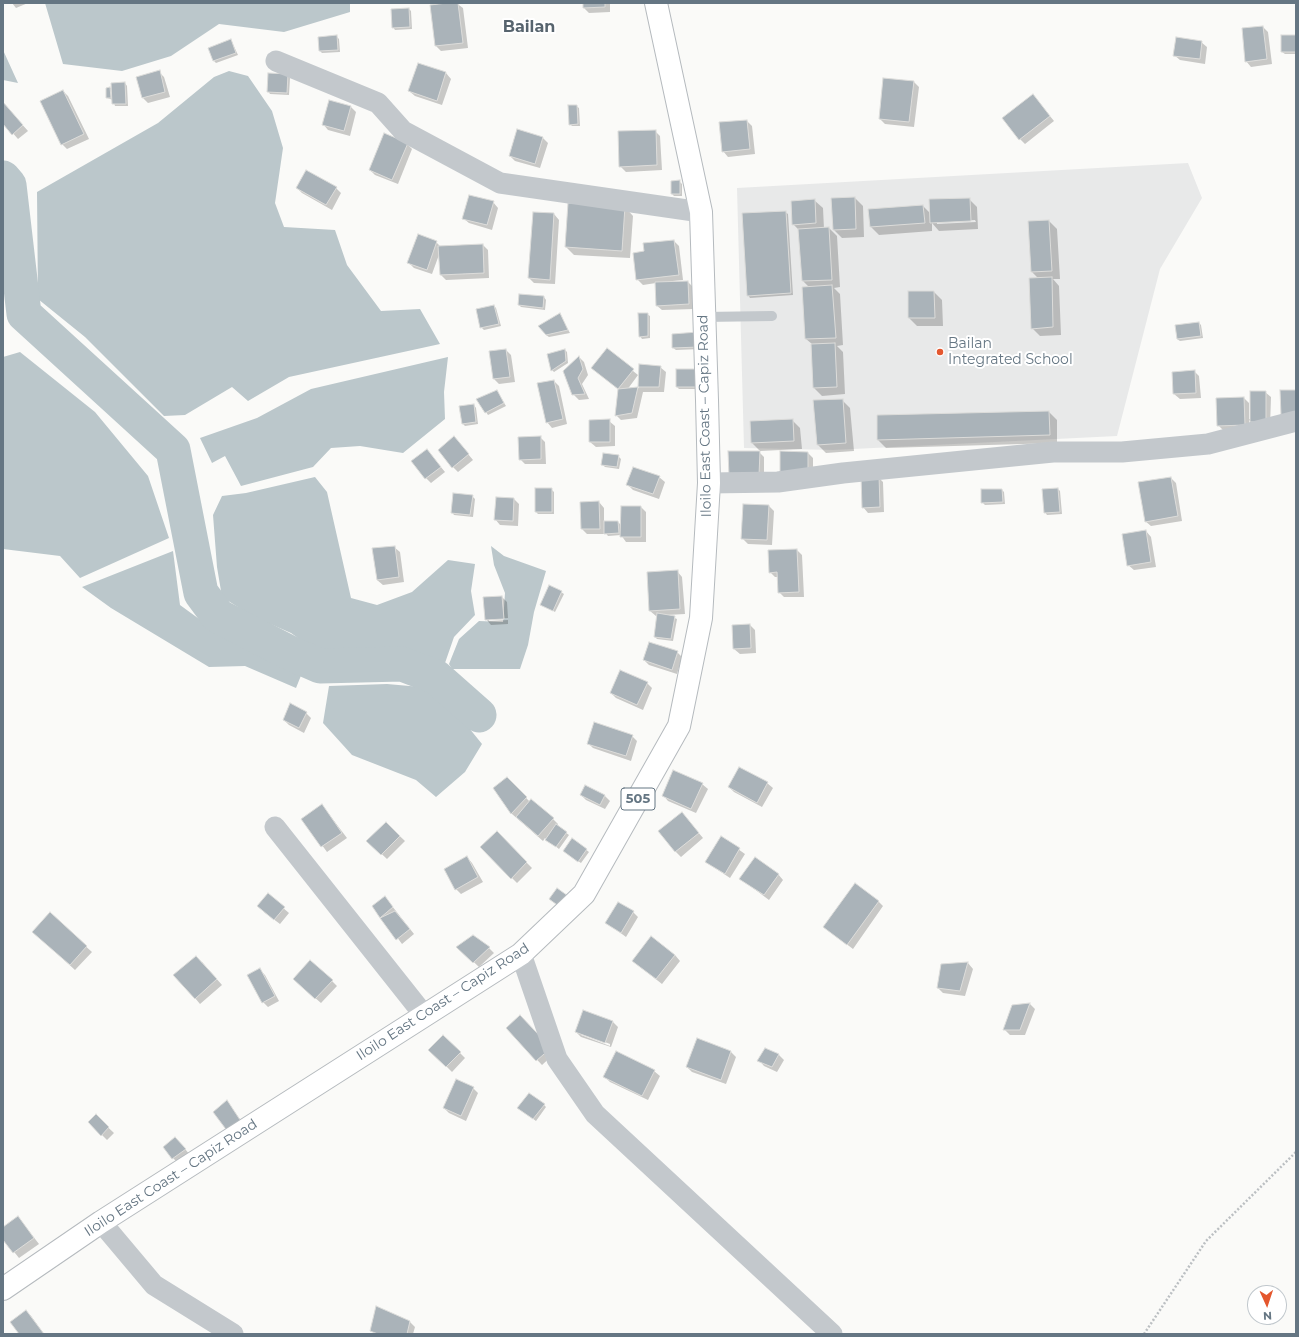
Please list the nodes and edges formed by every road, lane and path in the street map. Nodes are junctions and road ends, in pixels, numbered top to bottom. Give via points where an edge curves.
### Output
1 (656, 3) edge
2 (276, 61) dead end
3 (701, 212) junction
4 (772, 316) dead end
5 (704, 317) junction
6 (1296, 421) edge
7 (709, 483) junction
8 (275, 827) dead end
9 (521, 954) junction
10 (424, 1015) junction
11 (1296, 1152) edge
12 (101, 1222) junction
13 (3, 1289) edge
14 (233, 1334) edge
15 (832, 1334) edge
16 (1144, 1334) edge

1 - 3 main road, Iloilo East Coast – Capiz Road / 505
2 - 3 street via 378,103 403,131 500,184
3 - 5 main road, Iloilo East Coast – Capiz Road / 505
4 - 5 lane
5 - 7 main road, Iloilo East Coast – Capiz Road / 505
6 - 7 street via 1208,444 1122,452 1053,452 778,482
7 - 9 main road, Iloilo East Coast – Capiz Road / 505 via 701,618 679,726 584,894
8 - 10 street
9 - 10 main road, Iloilo East Coast – Capiz Road / 505
9 - 15 street via 557,1059 594,1114
10 - 12 main road, Iloilo East Coast – Capiz Road / 505
11 - 16 path via 1206,1241
12 - 13 main road, Iloilo East Coast – Capiz Road / 505
12 - 14 street via 154,1285

